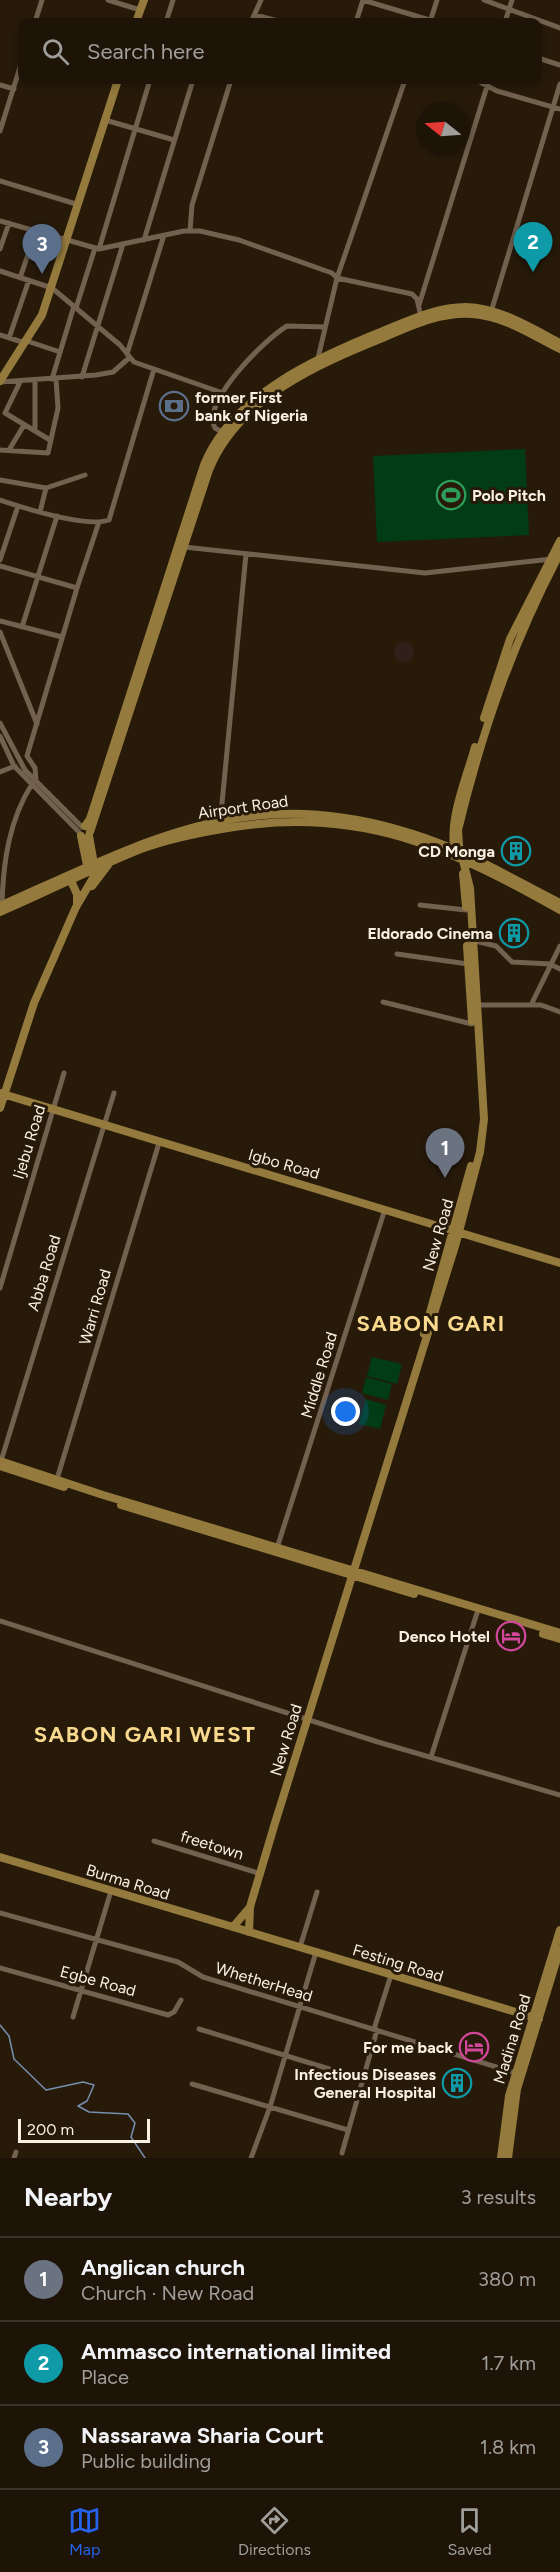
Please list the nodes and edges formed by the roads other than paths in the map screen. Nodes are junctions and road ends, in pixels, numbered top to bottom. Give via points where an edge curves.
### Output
1 (42, 0) edge
2 (108, 0) edge
3 (142, 0) edge
4 (173, 0) edge
5 (261, 0) edge
6 (363, 0) edge
7 (437, 0) edge
8 (484, 0) edge
9 (512, 0) edge
10 (137, 9) junction
11 (509, 9) junction
12 (255, 15) junction
13 (36, 18) edge
14 (136, 18) edge
15 (136, 18) edge
16 (167, 18) edge
17 (253, 18) edge
18 (267, 18) edge
19 (357, 18) edge
20 (419, 18) edge
21 (433, 18) edge
22 (506, 18) edge
23 (533, 18) edge
24 (542, 21) edge
25 (560, 28) edge
26 (542, 60) edge
27 (560, 65) edge
28 (18, 75) edge
29 (0, 84) edge
30 (115, 84) edge
31 (115, 84) edge
32 (149, 84) edge
33 (192, 84) edge
34 (230, 84) edge
35 (404, 84) edge
36 (487, 84) edge
37 (490, 84) edge
38 (560, 84) edge
39 (14, 89) junction
40 (557, 108) edge
41 (105, 120) junction
42 (0, 128) edge
43 (134, 129) junction
44 (174, 140) junction
45 (0, 181) edge
46 (76, 204) junction
47 (0, 221) edge
48 (9, 223) junction
49 (36, 231) junction
50 (190, 231) junction
51 (164, 235) junction
52 (66, 240) junction
53 (144, 240) junction
54 (123, 244) junction
55 (0, 249) edge
56 (97, 249) junction
57 (0, 271) edge
58 (20, 278) junction
59 (336, 278) junction
60 (29, 280) junction
61 (50, 287) junction
62 (75, 307) junction
63 (491, 312) junction
64 (420, 315) junction
65 (98, 326) junction
66 (521, 326) junction
67 (325, 327) junction
68 (0, 335) edge
69 (9, 338) junction
70 (25, 342) junction
71 (560, 343) edge
72 (560, 350) edge
73 (60, 352) junction
74 (128, 356) junction
75 (318, 358) junction
76 (3, 367) edge
77 (154, 369) junction
78 (0, 376) edge
79 (82, 376) junction
80 (54, 379) junction
81 (35, 381) junction
82 (0, 382) edge
83 (20, 382) junction
84 (220, 392) junction
85 (24, 425) junction
86 (35, 430) junction
87 (225, 434) junction
88 (50, 440) junction
89 (0, 450) edge
90 (9, 450) junction
91 (85, 475) dead end
92 (0, 480) edge
93 (46, 488) junction
94 (0, 500) edge
95 (18, 506) junction
96 (40, 512) junction
97 (57, 516) junction
98 (99, 522) junction
99 (560, 541) edge
100 (184, 547) junction
101 (560, 553) edge
102 (246, 554) junction
103 (0, 560) edge
104 (553, 560) junction
105 (0, 566) edge
106 (37, 576) junction
107 (77, 588) junction
108 (0, 621) edge
109 (22, 627) junction
110 (0, 632) edge
111 (62, 637) junction
112 (0, 723) edge
113 (38, 724) junction
114 (0, 736) edge
115 (21, 762) junction
116 (14, 766) junction
117 (0, 772) edge
118 (34, 782) junction
119 (220, 825) junction
120 (84, 832) junction
121 (459, 856) junction
122 (109, 863) junction
123 (91, 868) junction
124 (71, 881) junction
125 (84, 895) junction
126 (560, 903) edge
127 (420, 905) dead end
128 (76, 907) junction
129 (1, 908) edge
130 (466, 910) junction
131 (560, 910) edge
132 (470, 940) junction
133 (560, 946) edge
134 (397, 954) dead end
135 (468, 964) junction
136 (550, 964) junction
137 (560, 969) edge
138 (472, 995) junction
139 (383, 1002) dead end
140 (476, 1005) junction
141 (531, 1005) junction
142 (560, 1012) edge
143 (472, 1024) junction
144 (64, 1073) dead end
145 (480, 1079) junction
146 (114, 1093) dead end
147 (2, 1094) edge
148 (0, 1108) edge
149 (54, 1109) junction
150 (104, 1124) junction
151 (159, 1143) junction
152 (385, 1209) junction
153 (456, 1231) junction
154 (560, 1263) edge
155 (0, 1288) edge
156 (0, 1465) edge
157 (57, 1479) junction
158 (135, 1507) junction
159 (277, 1548) junction
160 (352, 1575) junction
161 (477, 1613) junction
162 (0, 1623) edge
163 (560, 1633) edge
164 (560, 1639) edge
165 (307, 1719) junction
166 (431, 1757) junction
167 (560, 1796) edge
168 (154, 1841) dead end
169 (0, 1857) edge
170 (261, 1875) junction
171 (111, 1891) junction
172 (316, 1892) dead end
173 (250, 1907) junction
174 (0, 1913) edge
175 (233, 1927) junction
176 (560, 1930) edge
177 (249, 1932) junction
178 (97, 1940) junction
179 (300, 1947) junction
180 (560, 1949) edge
181 (316, 1952) junction
182 (553, 1963) junction
183 (0, 1968) edge
184 (391, 1975) junction
185 (82, 1990) junction
186 (181, 2000) dead end
187 (301, 2007) junction
188 (73, 2018) dead end
189 (536, 2018) junction
190 (199, 2029) dead end
191 (375, 2030) junction
192 (286, 2055) junction
193 (519, 2074) junction
194 (362, 2079) junction
195 (192, 2084) dead end
196 (270, 2107) junction
197 (348, 2130) junction
198 (342, 2153) dead end
199 (251, 2158) edge
200 (501, 2158) edge
201 (508, 2158) edge

1 - 13 street
2 - 10 street
3 - 10 main road
3 - 15 main road
4 - 16 street
5 - 12 street
6 - 19 street
6 - 20 street
7 - 21 street
8 - 11 street
9 - 11 street
10 - 14 main road
11 - 22 street
11 - 23 street
12 - 17 street
12 - 18 street
24 - 25 street
26 - 27 street
28 - 39 street
29 - 39 street
30 - 41 main road
31 - 46 main road
32 - 43 street
33 - 44 street
34 - 50 street via 192,205
35 - 59 street
36 - 64 street
37 - 40 street via 497,91
38 - 40 street
39 - 42 street
40 - 63 street
41 - 43 street
41 - 52 main road
43 - 44 street
43 - 56 street
44 - 53 street
45 - 46 street
46 - 52 main road
47 - 48 street
48 - 49 street
48 - 55 street
49 - 52 street
49 - 58 street
50 - 51 street
50 - 59 street via 239,240 332,273
51 - 53 street
51 - 74 street
52 - 56 street
52 - 61 main road
53 - 54 street
54 - 56 street
54 - 65 street
56 - 62 street
57 - 58 street
58 - 60 street
59 - 64 street via 412,294
59 - 67 street
60 - 61 street
60 - 69 street
61 - 62 street
61 - 70 main road via 40,322
62 - 65 street
62 - 73 street
63 - 64 main road via 459,308
63 - 66 main road
64 - 66 main road via 471,314
64 - 75 main road
64 - 87 main road via 309,369
65 - 74 street
65 - 79 street
66 - 71 main road
66 - 72 main road
67 - 75 street
67 - 84 street via 297,324 281,329
68 - 69 street
69 - 70 street
70 - 73 street
70 - 76 main road
70 - 82 main road
73 - 80 street
74 - 77 street via 139,365
74 - 79 street via 113,372
75 - 87 main road via 283,380
76 - 78 main road
77 - 84 street
77 - 98 street via 110,518
79 - 80 street
80 - 81 street
80 - 88 street via 58,408
81 - 83 street
81 - 86 street
82 - 83 street
83 - 85 street via 5,413
84 - 87 street via 212,421
85 - 86 street
85 - 90 street
86 - 88 street
87 - 100 main road
87 - 120 main road via 204,465
88 - 90 street via 46,455
89 - 90 street
91 - 93 street
92 - 93 street
93 - 96 street
94 - 95 street
95 - 96 street
95 - 103 street
96 - 97 street
97 - 98 street
97 - 106 street
98 - 107 street
99 - 104 main road
100 - 102 street
100 - 120 main road
101 - 104 main road
102 - 104 street via 425,573
102 - 119 street
104 - 121 main road via 493,704 458,830
105 - 106 street
106 - 107 street
106 - 109 street
107 - 111 street
108 - 109 street
109 - 111 street
110 - 113 street
111 - 113 street
112 - 115 street
113 - 118 street via 27,756 35,768
114 - 116 street
115 - 116 street
115 - 118 street
116 - 117 street
116 - 118 street
118 - 120 street
118 - 129 street via 21,801 9,837
119 - 121 main road, Airport Road via 275,813 368,821 426,838
119 - 122 main road, Airport Road
119 - 123 main road, Airport Road via 178,831
120 - 123 main road
121 - 126 main road, Airport Road
121 - 130 main road, New Road
121 - 131 main road, Airport Road
121 - 132 main road, New Road via 470,888
122 - 123 main road, Airport Road
122 - 125 main road
123 - 124 main road, Airport Road
123 - 125 main road
123 - 129 main road, Airport Road
124 - 128 main road via 77,894
124 - 129 main road, Airport Road
125 - 128 main road
127 - 130 street
128 - 147 main road via 34,1003
130 - 132 main road, New Road
132 - 135 main road, New Road
132 - 136 street via 496,946 512,962
132 - 138 main road, New Road
133 - 136 street
134 - 135 street
135 - 138 main road, New Road
136 - 137 street
136 - 141 street
138 - 140 main road, New Road
138 - 143 main road, New Road
139 - 143 street
140 - 141 street
140 - 145 main road, New Road
141 - 142 street
143 - 145 main road, New Road
144 - 149 street, Ijebu Road
145 - 153 main road, New Road via 482,1131
146 - 150 street, Abba Road
147 - 148 main road
147 - 149 main road, Igbo Road
149 - 150 main road, Igbo Road
149 - 155 street, Ijebu Road
150 - 151 main road, Igbo Road
150 - 156 street, Abba Road
151 - 152 main road, Igbo Road
151 - 157 street, Warri Road
152 - 153 main road, Igbo Road
152 - 159 street, Middle Road
153 - 154 main road, Igbo Road
153 - 160 main road, New Road
156 - 157 main road
156 - 158 main road
157 - 158 main road
158 - 159 main road
158 - 160 main road
159 - 160 main road
160 - 161 main road
160 - 163 main road
160 - 165 main road, New Road
161 - 164 main road
161 - 166 street
162 - 165 street
165 - 166 street
165 - 170 main road, New Road
166 - 167 street
168 - 170 street, freetown
169 - 171 main road, Burma Road
170 - 173 main road, New Road
171 - 175 main road, Burma Road
171 - 178 street
172 - 179 street
173 - 175 main road, New Road
173 - 177 main road, New Road
174 - 178 street, WhetherHead
175 - 177 main road, Burma Road
176 - 182 main road, Madina Road
177 - 179 main road, Festing Road
178 - 185 street
178 - 187 street, WhetherHead via 178,1962 203,1977
179 - 181 main road, Festing Road
180 - 182 main road, Madina Road
181 - 184 main road, Festing Road
181 - 187 street
182 - 189 main road, Madina Road
183 - 185 street, Egbe Road
184 - 189 main road, Festing Road
184 - 191 street
185 - 186 street, Egbe Road via 168,2015
185 - 188 street
187 - 191 street, WhetherHead
187 - 192 street
189 - 193 main road, Madina Road
190 - 192 street
191 - 193 street, WhetherHead
191 - 194 street
192 - 194 street
192 - 196 street
193 - 200 main road, Madina Road via 505,2114
193 - 201 main road, Madina Road
194 - 197 street
195 - 196 street
196 - 197 street
196 - 199 street
197 - 198 street

